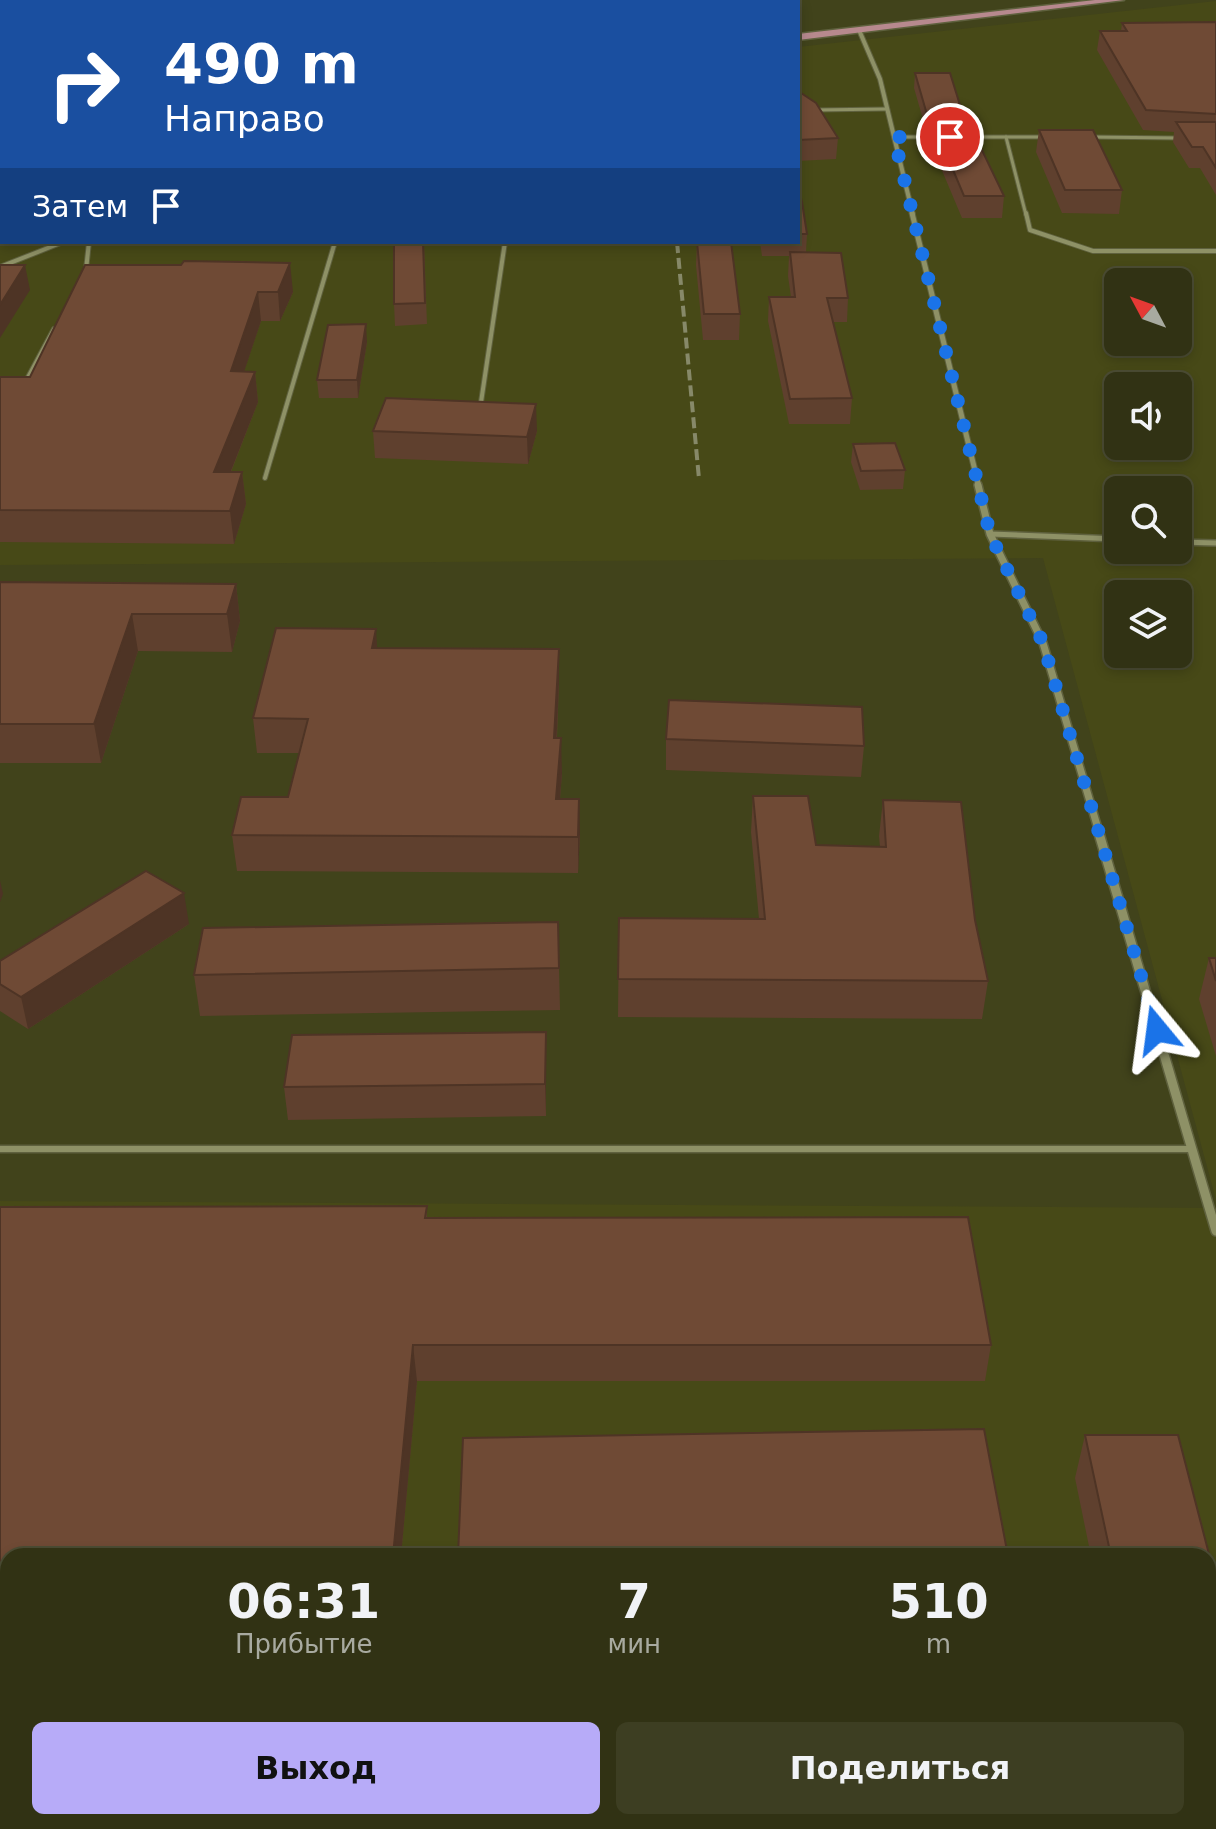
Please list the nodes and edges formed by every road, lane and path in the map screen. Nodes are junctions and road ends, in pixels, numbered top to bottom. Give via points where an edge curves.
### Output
1 (1119, 0) edge
2 (859, 30) junction
3 (800, 37) edge
4 (887, 109) junction
5 (811, 110) edge
6 (894, 137) junction
7 (950, 137) edge
8 (964, 137) edge
9 (1006, 137) junction
10 (1051, 137) edge
11 (1081, 137) edge
12 (1186, 138) edge
13 (58, 244) edge
14 (89, 244) edge
15 (334, 244) edge
16 (505, 244) edge
17 (1216, 251) edge
18 (0, 267) edge
19 (86, 271) edge
20 (57, 325) edge
21 (21, 391) edge
22 (480, 411) edge
23 (265, 478) dead end
24 (990, 534) junction
25 (1104, 538) edge
26 (1192, 542) edge
27 (1216, 543) edge
28 (0, 1149) edge
29 (1192, 1149) junction
30 (1216, 1231) edge

1 - 2 main road
2 - 3 main road
2 - 4 street
4 - 5 lane
4 - 6 street
6 - 7 lane
6 - 24 street
8 - 9 lane
9 - 10 lane
9 - 17 lane via 1030,230 1093,251
11 - 12 lane
13 - 18 lane
14 - 19 lane
15 - 23 lane
16 - 22 lane
20 - 21 lane
24 - 25 lane
24 - 29 street via 1043,643
26 - 27 lane
28 - 29 lane
29 - 30 street

